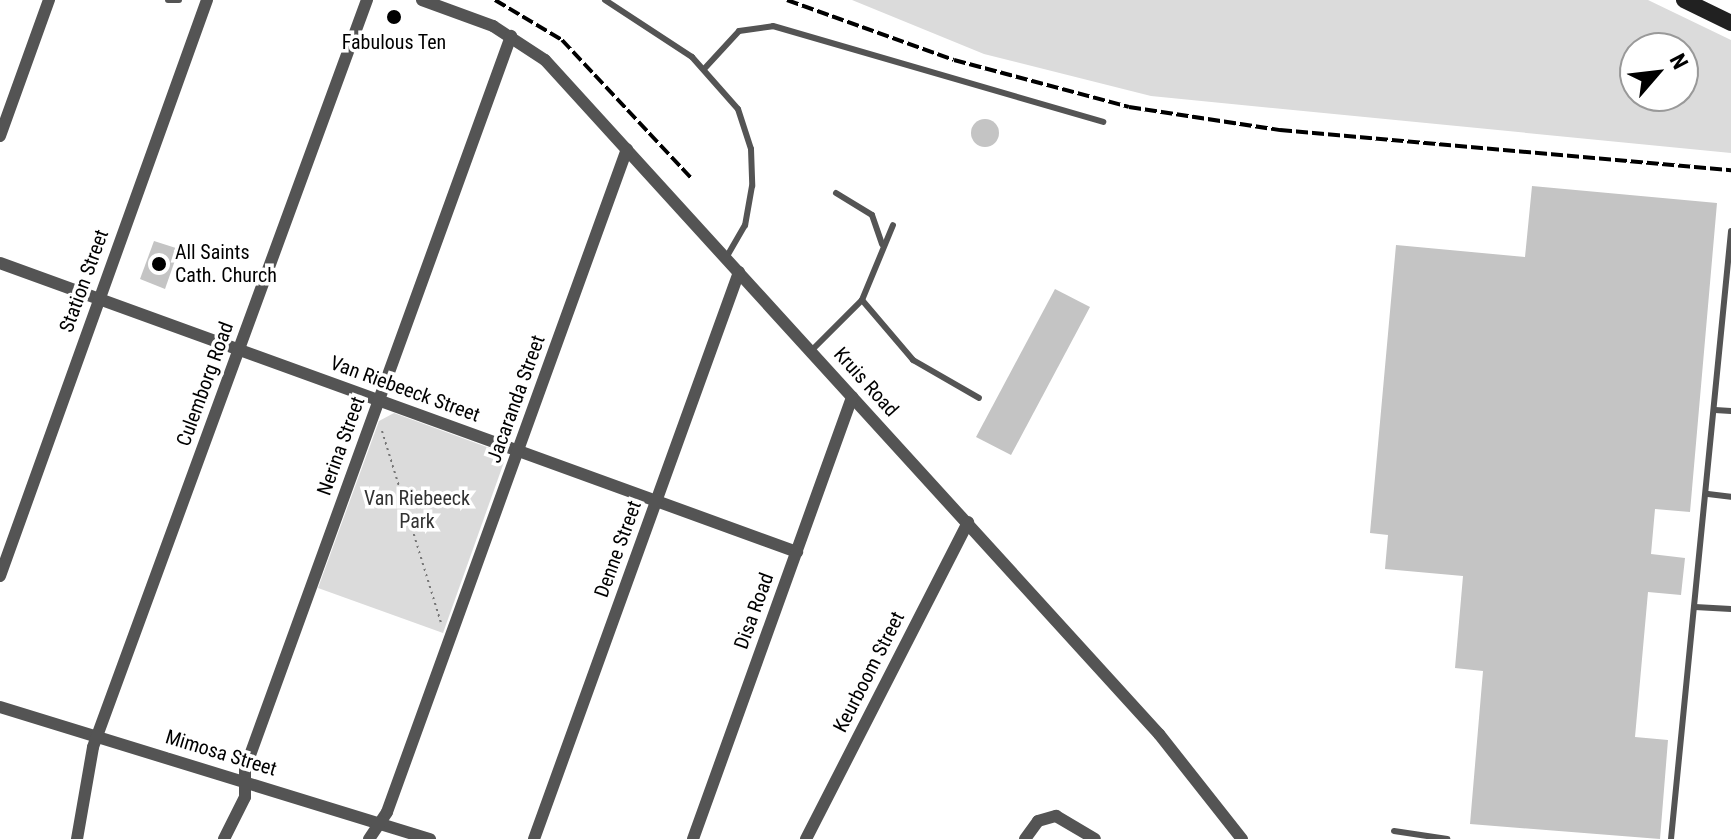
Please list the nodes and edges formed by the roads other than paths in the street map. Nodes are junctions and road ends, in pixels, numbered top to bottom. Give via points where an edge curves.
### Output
1 (49, 0) edge
2 (168, 0) edge
3 (179, 0) edge
4 (207, 0) edge
5 (367, 0) edge
6 (422, 0) edge
7 (605, 0) edge
8 (1684, 0) edge
9 (1731, 23) edge
10 (511, 36) junction
11 (705, 68) junction
12 (1103, 122) dead end
13 (0, 136) edge
14 (627, 149) junction
15 (836, 193) dead end
16 (893, 225) dead end
17 (1731, 231) edge
18 (882, 244) junction
19 (726, 258) junction
20 (0, 263) edge
21 (739, 272) junction
22 (99, 299) junction
23 (862, 300) junction
24 (239, 350) junction
25 (811, 351) junction
26 (852, 397) junction
27 (979, 398) dead end
28 (377, 407) junction
29 (1715, 410) junction
30 (1731, 411) edge
31 (519, 451) junction
32 (1708, 494) junction
33 (1731, 497) edge
34 (657, 501) junction
35 (968, 522) junction
36 (797, 552) junction
37 (0, 576) edge
38 (1695, 607) junction
39 (1731, 609) edge
40 (0, 707) edge
41 (98, 737) junction
42 (245, 781) junction
43 (380, 823) junction
44 (1394, 831) dead end
45 (77, 839) edge
46 (224, 839) edge
47 (369, 839) edge
48 (430, 839) edge
49 (534, 839) edge
50 (693, 839) edge
51 (806, 839) edge
52 (1025, 839) edge
53 (1095, 839) edge
54 (1242, 839) edge
55 (1447, 839) edge
56 (1671, 839) edge

1 - 13 street
2 - 3 lane
4 - 22 street, Station Street
5 - 24 street, Culemborg Road
6 - 10 street, Kruis Road
7 - 11 lane
8 - 9 main road
10 - 14 street, Kruis Road via 545,60
10 - 28 street, Nerina Street
11 - 12 lane via 739,31 773,26
11 - 19 lane via 738,109 751,149 750,205
14 - 19 street, Kruis Road
14 - 31 street, Jacaranda Street
15 - 18 lane via 872,215
16 - 18 lane
17 - 29 lane
18 - 23 lane
19 - 21 street, Kruis Road
20 - 22 street, Van Riebeeck Street
21 - 25 street, Kruis Road
21 - 34 street, Denne Street
22 - 24 street, Van Riebeeck Street
22 - 37 street, Station Street
23 - 25 lane
23 - 27 lane via 913,360
24 - 28 street, Van Riebeeck Street
24 - 41 street, Culemborg Road
25 - 26 street, Kruis Road
26 - 35 street, Kruis Road
26 - 36 street, Disa Road
28 - 31 street, Van Riebeeck Street
28 - 42 street, Nerina Street
29 - 30 lane
29 - 32 lane
31 - 34 street, Van Riebeeck Street
31 - 43 street, Jacaranda Street
32 - 33 lane
32 - 38 lane
34 - 36 street, Van Riebeeck Street
34 - 49 street, Denne Street
35 - 51 street, Keurboom Street
35 - 54 street, Kruis Road via 1185,764
36 - 50 street, Disa Road
38 - 39 lane
38 - 56 lane
40 - 41 street, Mimosa Street
41 - 42 street, Mimosa Street
41 - 45 street, Culemborg Road
42 - 43 street, Mimosa Street
42 - 46 street, Nerina Street via 245,797
43 - 47 street, Jacaranda Street
43 - 48 street, Mimosa Street
44 - 55 lane
52 - 53 street via 1038,821 1056,816

